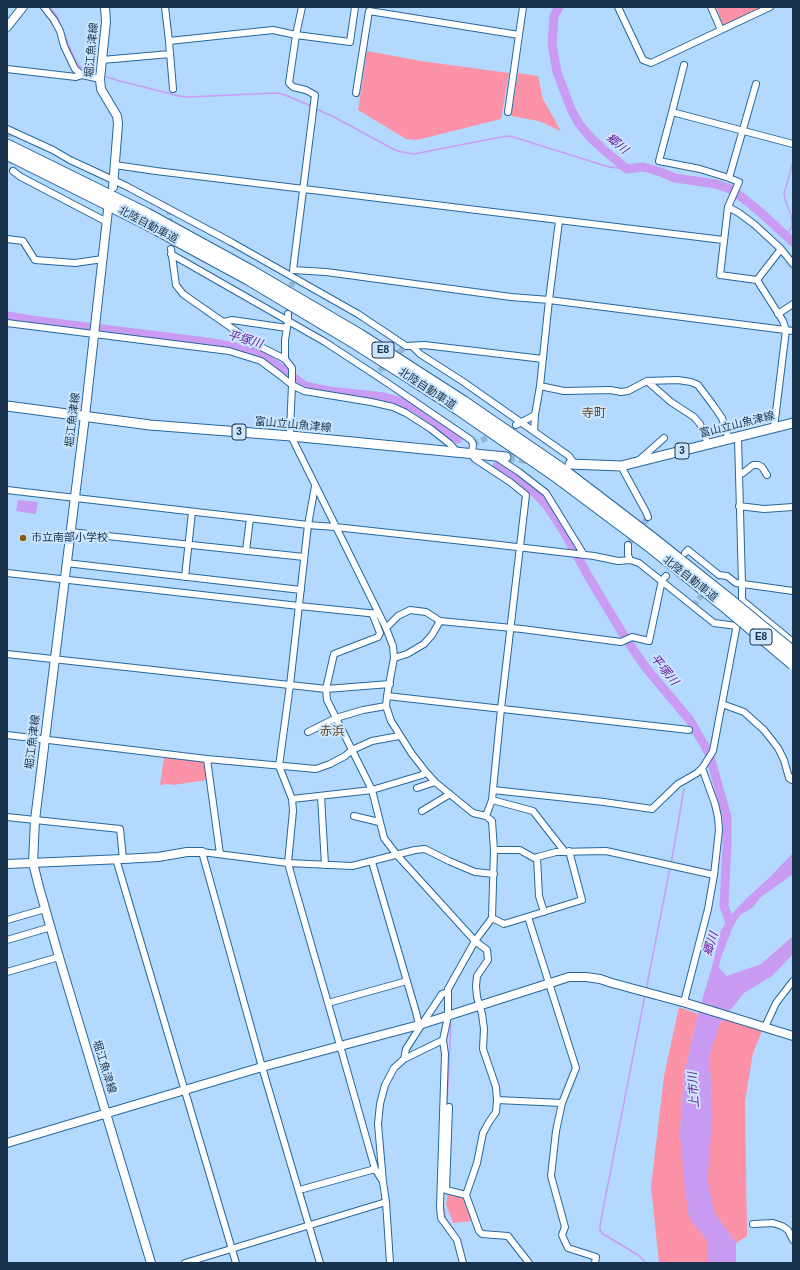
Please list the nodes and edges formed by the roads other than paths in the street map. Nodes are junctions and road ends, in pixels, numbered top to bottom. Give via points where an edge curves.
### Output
1 (23, 7) edge
2 (44, 7) edge
3 (105, 7) edge
4 (165, 7) edge
5 (302, 7) edge
6 (355, 7) edge
7 (523, 7) edge
8 (618, 7) edge
9 (712, 7) edge
10 (770, 7) edge
11 (369, 9) edge
12 (7, 27) edge
13 (721, 30) junction
14 (296, 34) junction
15 (519, 35) junction
16 (169, 41) junction
17 (170, 54) junction
18 (102, 60) junction
19 (684, 65) dead end
20 (7, 69) edge
21 (82, 75) junction
22 (100, 78) junction
23 (756, 84) dead end
24 (173, 89) dead end
25 (356, 93) dead end
26 (508, 112) dead end
27 (672, 112) junction
28 (7, 129) edge
29 (742, 130) junction
30 (7, 144) edge
31 (793, 144) edge
32 (7, 154) edge
33 (115, 165) junction
34 (13, 171) dead end
35 (729, 178) junction
36 (113, 184) junction
37 (303, 189) junction
38 (728, 207) junction
39 (108, 210) dead end
40 (559, 220) junction
41 (107, 222) junction
42 (7, 239) edge
43 (723, 240) junction
44 (781, 250) junction
45 (103, 259) junction
46 (793, 264) edge
47 (293, 276) junction
48 (757, 280) junction
49 (549, 300) junction
50 (793, 304) edge
51 (778, 314) junction
52 (288, 318) junction
53 (224, 322) junction
54 (7, 323) edge
55 (287, 328) junction
56 (786, 330) junction
57 (793, 331) edge
58 (93, 334) junction
59 (407, 347) junction
60 (285, 359) junction
61 (543, 359) junction
62 (647, 381) junction
63 (292, 384) junction
64 (540, 386) junction
65 (7, 406) edge
66 (535, 415) junction
67 (85, 416) junction
68 (518, 423) junction
69 (793, 423) edge
70 (774, 428) junction
71 (534, 431) junction
72 (291, 436) junction
73 (664, 438) dead end
74 (733, 438) junction
75 (708, 444) junction
76 (458, 453) junction
77 (472, 454) junction
78 (495, 456) junction
79 (506, 457) tunnel mouth
80 (637, 462) junction
81 (573, 464) joint
82 (621, 466) junction
83 (739, 474) junction
84 (767, 475) dead end
85 (315, 486) junction
86 (7, 490) edge
87 (75, 499) junction
88 (739, 506) junction
89 (793, 507) edge
90 (192, 512) junction
91 (250, 518) junction
92 (648, 518) dead end
93 (308, 525) junction
94 (335, 527) junction
95 (70, 532) junction
96 (188, 545) junction
97 (628, 545) tunnel mouth
98 (519, 548) junction
99 (246, 551) junction
100 (685, 553) dead end
101 (584, 555) junction
102 (304, 557) junction
103 (630, 560) junction
104 (66, 563) junction
105 (7, 573) edge
106 (185, 577) junction
107 (664, 578) junction
108 (64, 579) junction
109 (742, 584) junction
110 (301, 590) junction
111 (793, 591) edge
112 (734, 604) junction
113 (299, 606) junction
114 (375, 613) junction
115 (440, 621) junction
116 (737, 626) junction
117 (510, 627) junction
118 (386, 628) junction
119 (793, 642) edge
120 (793, 652) edge
121 (7, 654) edge
122 (394, 658) junction
123 (54, 659) junction
124 (793, 664) edge
125 (390, 684) junction
126 (290, 685) junction
127 (326, 689) junction
128 (387, 696) junction
129 (722, 704) junction
130 (386, 706) junction
131 (501, 708) junction
132 (336, 718) junction
133 (689, 730) dead end
134 (308, 732) dead end
135 (7, 735) edge
136 (399, 736) junction
137 (45, 739) junction
138 (352, 750) junction
139 (207, 759) junction
140 (280, 766) junction
141 (703, 767) junction
142 (426, 772) junction
143 (793, 777) edge
144 (435, 782) junction
145 (417, 788) dead end
146 (372, 790) junction
147 (493, 790) junction
148 (450, 794) junction
149 (321, 796) junction
150 (292, 799) junction
151 (492, 800) junction
152 (422, 811) dead end
153 (354, 816) dead end
154 (486, 816) junction
155 (7, 817) edge
156 (35, 820) junction
157 (379, 822) junction
158 (494, 850) junction
159 (202, 852) junction
160 (567, 852) junction
161 (220, 854) junction
162 (397, 855) junction
163 (537, 857) junction
164 (120, 859) junction
165 (372, 862) junction
166 (33, 863) junction
167 (288, 863) junction
168 (7, 864) edge
169 (325, 866) junction
170 (494, 874) junction
171 (714, 875) junction
172 (45, 909) junction
173 (544, 912) junction
174 (528, 917) junction
175 (492, 918) junction
176 (7, 920) edge
177 (50, 927) junction
178 (7, 940) edge
179 (475, 941) junction
180 (59, 957) junction
181 (7, 972) edge
182 (407, 981) junction
183 (793, 981) edge
184 (549, 983) junction
185 (448, 992) junction
186 (328, 1003) junction
187 (685, 1003) junction
188 (480, 1005) junction
189 (448, 1016) junction
190 (420, 1025) junction
191 (763, 1026) junction
192 (793, 1036) edge
193 (443, 1040) junction
194 (340, 1046) junction
195 (404, 1059) junction
196 (262, 1067) junction
197 (184, 1090) junction
198 (497, 1100) junction
199 (562, 1103) junction
200 (449, 1107) dead end
201 (106, 1113) junction
202 (7, 1143) edge
203 (375, 1169) junction
204 (383, 1182) junction
205 (303, 1189) dead end
206 (466, 1195) junction
207 (386, 1202) junction
208 (753, 1224) dead end
209 (308, 1225) junction
210 (793, 1240) edge
211 (232, 1249) junction
212 (151, 1263) edge
213 (185, 1263) edge
214 (236, 1263) edge
215 (320, 1263) edge
216 (390, 1263) edge
217 (463, 1263) edge
218 (529, 1263) edge
219 (595, 1263) edge

1 - 12 main road
2 - 21 street via 60,31 75,69
3 - 18 main road, 堀江魚津線
4 - 16 street
5 - 14 street
6 - 14 street via 350,42
7 - 15 street
8 - 13 street via 643,60 651,62
9 - 13 street
10 - 13 street
11 - 15 street
11 - 25 street
14 - 16 street via 273,30
14 - 37 street via 289,83 293,88 306,90 315,95
15 - 26 street
16 - 17 street
17 - 18 street
17 - 24 street
18 - 22 main road, 堀江魚津線
19 - 27 street
20 - 21 street via 76,77
21 - 22 street
22 - 33 main road, 堀江魚津線 via 101,89 118,124
23 - 29 street
27 - 29 street
27 - 35 street via 659,160
28 - 36 street via 53,150
29 - 31 street
29 - 35 street
30 - 112 highway, 北陸自動車道 / E8 via 194,239 360,335 563,470
32 - 112 highway, 北陸自動車道 / E8 via 234,271 355,343 501,438 648,546
33 - 36 main road, 堀江魚津線
33 - 37 street
34 - 41 street via 21,178
35 - 38 street via 739,182
36 - 47 street via 132,189
37 - 40 street
37 - 47 street
38 - 43 street
38 - 44 street via 755,225
39 - 41 main road, 堀江魚津線
40 - 43 street
40 - 49 street
41 - 45 main road, 堀江魚津線
42 - 45 street via 23,241 35,260 74,263
43 - 48 street via 720,275
44 - 46 street
44 - 48 street
45 - 58 main road, 堀江魚津線
47 - 49 street via 326,272
47 - 59 street via 358,314
48 - 51 street
49 - 56 street
49 - 61 street
50 - 51 street
51 - 56 street
52 - 53 street via 171,252 176,284 182,294
52 - 55 street
52 - 77 street via 377,373 471,440
53 - 55 street via 232,320
53 - 60 street via 253,343
54 - 58 street
55 - 60 street
56 - 57 street
56 - 70 street
58 - 63 street via 229,351 260,361
58 - 67 main road, 堀江魚津線
59 - 61 street via 424,345
59 - 68 street via 462,381
60 - 63 street via 292,368
61 - 64 street
62 - 64 street via 621,392 564,391
62 - 74 street via 678,380 698,385
62 - 75 street via 671,402 694,417 700,424
63 - 72 street
63 - 76 street via 313,394 393,407 431,429
64 - 66 street
65 - 67 main road, 富山立山魚津線 / 3
66 - 68 street
66 - 71 street
67 - 72 main road, 富山立山魚津線 / 3 via 150,425
67 - 87 main road, 堀江魚津線
68 - 71 street
69 - 70 main road, 富山立山魚津線 / 3
70 - 74 main road, 富山立山魚津線 / 3
71 - 81 street via 569,456
72 - 76 main road, 富山立山魚津線 / 3
72 - 85 street
73 - 80 street
74 - 75 main road, 富山立山魚津線 / 3
74 - 83 street
75 - 80 main road, 富山立山魚津線 / 3
76 - 77 main road, 富山立山魚津線 / 3
77 - 78 main road, 富山立山魚津線 / 3
77 - 98 street via 475,459 526,495
78 - 79 main road, 富山立山魚津線 / 3
78 - 101 street via 546,493
80 - 82 main road, 富山立山魚津線 / 3
81 - 82 main road, 富山立山魚津線 / 3
82 - 92 street
83 - 84 street via 758,465
83 - 88 street
85 - 93 street
85 - 94 street
86 - 87 street
87 - 90 street
87 - 95 main road, 堀江魚津線
88 - 89 street via 764,509
88 - 109 street
90 - 91 street
90 - 96 street
91 - 93 street
91 - 99 street
93 - 94 street
93 - 102 street
94 - 98 street
94 - 114 street
95 - 96 street
95 - 104 main road, 堀江魚津線
96 - 99 street
96 - 106 street
97 - 103 street
98 - 101 street
98 - 117 street
99 - 102 street
100 - 109 street via 688,550 719,575
101 - 103 street via 618,561
102 - 110 street
103 - 107 street
104 - 106 street
104 - 108 main road, 堀江魚津線
105 - 108 street
106 - 110 street
107 - 116 street via 714,623
107 - 117 street via 649,641 632,637 621,642
108 - 113 street
108 - 123 main road, 堀江魚津線
109 - 111 street
109 - 112 street
110 - 113 street
112 - 116 street
112 - 119 street
112 - 120 highway, 北陸自動車道 / E8, bridge
112 - 124 highway, 北陸自動車道 / E8, bridge
113 - 114 street
113 - 126 street
114 - 118 street
114 - 127 street via 380,633 378,637 334,654
115 - 117 street
115 - 118 street via 426,612 410,610 398,616
115 - 122 street via 424,644
116 - 129 street
117 - 131 street
118 - 122 street via 393,646
121 - 123 street
122 - 125 street
123 - 126 street
123 - 137 main road, 堀江魚津線
125 - 127 street
125 - 128 street
126 - 127 street
126 - 140 street
127 - 132 street via 327,700
128 - 130 street
128 - 131 street
129 - 141 street via 713,752
129 - 143 street via 744,712 764,730 778,748 789,778 792,780
130 - 132 street
130 - 136 street
131 - 133 street
131 - 147 street
132 - 134 street
132 - 138 street
135 - 137 street
136 - 138 street via 372,741
136 - 142 street
137 - 139 street
137 - 156 main road, 堀江魚津線
138 - 140 street via 330,764 316,769
138 - 146 street
139 - 140 street
139 - 161 street
140 - 150 street
141 - 147 street via 678,784 652,809
141 - 171 street via 718,817
142 - 144 street
142 - 146 street
144 - 145 street
144 - 148 street
146 - 149 street
146 - 157 street
147 - 151 street
148 - 152 street
148 - 154 street via 472,813
149 - 150 street
149 - 169 street
150 - 167 street
151 - 154 street
151 - 160 street via 533,811
153 - 157 street
154 - 158 street via 492,821
155 - 156 street
156 - 164 street via 120,829
156 - 166 main road, 堀江魚津線
157 - 162 street via 384,838
158 - 163 street via 520,850 534,858
158 - 170 street
159 - 161 street
159 - 164 main road
159 - 196 street
160 - 163 street
160 - 171 street via 606,851
160 - 173 street via 582,900
161 - 167 street
162 - 165 street
162 - 170 street via 425,849 475,872
162 - 179 street
163 - 173 street via 539,896
164 - 166 main road
164 - 197 street
165 - 169 street via 352,866
165 - 182 street
166 - 168 main road
166 - 172 main road, 堀江魚津線
167 - 169 street
167 - 186 street
170 - 175 street
171 - 187 street
172 - 176 street
172 - 177 main road, 堀江魚津線
173 - 174 street
174 - 175 street via 504,924
174 - 184 street
175 - 179 street
177 - 178 street
177 - 180 main road, 堀江魚津線
179 - 185 street
179 - 188 street via 487,950 488,960 477,976 477,997
180 - 181 street
180 - 201 main road, 堀江魚津線
182 - 186 street
182 - 190 street
183 - 191 street
184 - 187 main road via 569,977 600,978
184 - 188 main road
184 - 199 street via 576,1068
185 - 189 street
185 - 190 street via 442,994
186 - 194 street
187 - 191 main road
188 - 189 main road
188 - 198 street via 484,1029 483,1050 496,1087
189 - 190 main road
189 - 193 street
190 - 194 main road
190 - 195 street via 406,1050
191 - 192 main road
193 - 195 street
193 - 217 street via 448,1054 440,1207 441,1218 457,1240
194 - 196 main road
194 - 203 street
195 - 204 street via 394,1068 385,1085 380,1104 378,1124
196 - 197 main road
196 - 209 street
197 - 201 main road
197 - 211 street
198 - 199 street
198 - 206 street via 496,1112 483,1133 477,1163
199 - 219 street via 551,1176 565,1227 562,1236 568,1248 596,1257
200 - 206 street via 446,1190
201 - 202 main road
201 - 212 main road, 堀江魚津線
203 - 204 street
203 - 205 street
204 - 207 street
206 - 218 street via 479,1231 482,1234 508,1236
207 - 209 street
207 - 216 street
208 - 210 street via 773,1223 782,1226 788,1230
209 - 211 street
209 - 215 street
211 - 213 street
211 - 214 street

